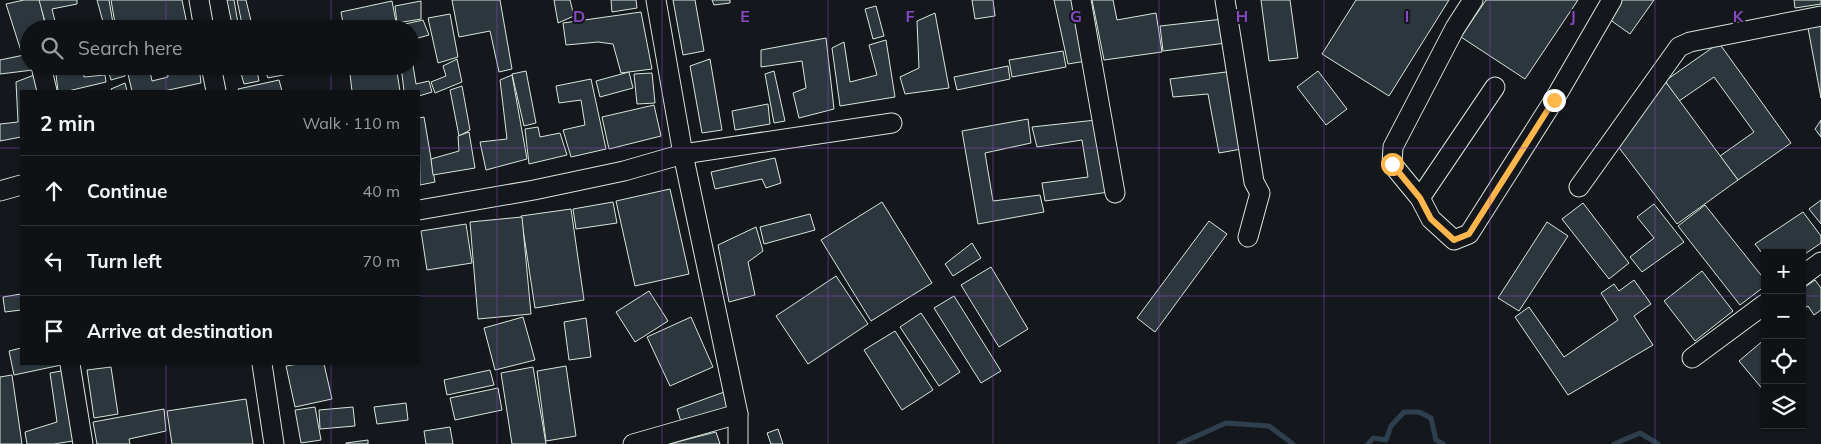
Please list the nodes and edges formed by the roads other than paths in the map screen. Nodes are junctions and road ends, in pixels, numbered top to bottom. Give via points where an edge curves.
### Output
1 (198, 0) edge
2 (656, 0) edge
3 (1081, 0) edge
4 (1225, 0) edge
5 (1473, 0) edge
6 (1612, 0) edge
7 (1821, 16) edge
8 (202, 20) edge
9 (43, 75) edge
10 (213, 75) edge
11 (1495, 87) dead end
12 (47, 90) edge
13 (216, 90) edge
14 (892, 123) dead end
15 (683, 154) junction
16 (20, 185) edge
17 (1579, 187) dead end
18 (0, 191) edge
19 (1115, 193) dead end
20 (1420, 198) junction
21 (420, 210) edge
22 (1248, 237) dead end
23 (1821, 262) edge
24 (1806, 273) edge
25 (1761, 307) edge
26 (1692, 358) dead end
27 (70, 365) edge
28 (262, 365) edge
29 (738, 414) junction
30 (84, 444) edge
31 (274, 444) edge
32 (633, 444) edge
33 (738, 444) edge

1 - 8 street
2 - 15 street
3 - 19 street
4 - 22 street via 1254,182 1260,193
5 - 20 street via 1393,147 1392,164
6 - 20 street via 1554,100 1469,234 1454,240 1431,219
7 - 17 street via 1690,42 1679,47
9 - 12 street
10 - 13 street
11 - 20 street
14 - 15 street
15 - 21 street via 624,171
15 - 29 street
16 - 18 street
23 - 24 street
25 - 26 street
27 - 30 street
28 - 31 street
29 - 32 street
29 - 33 street

